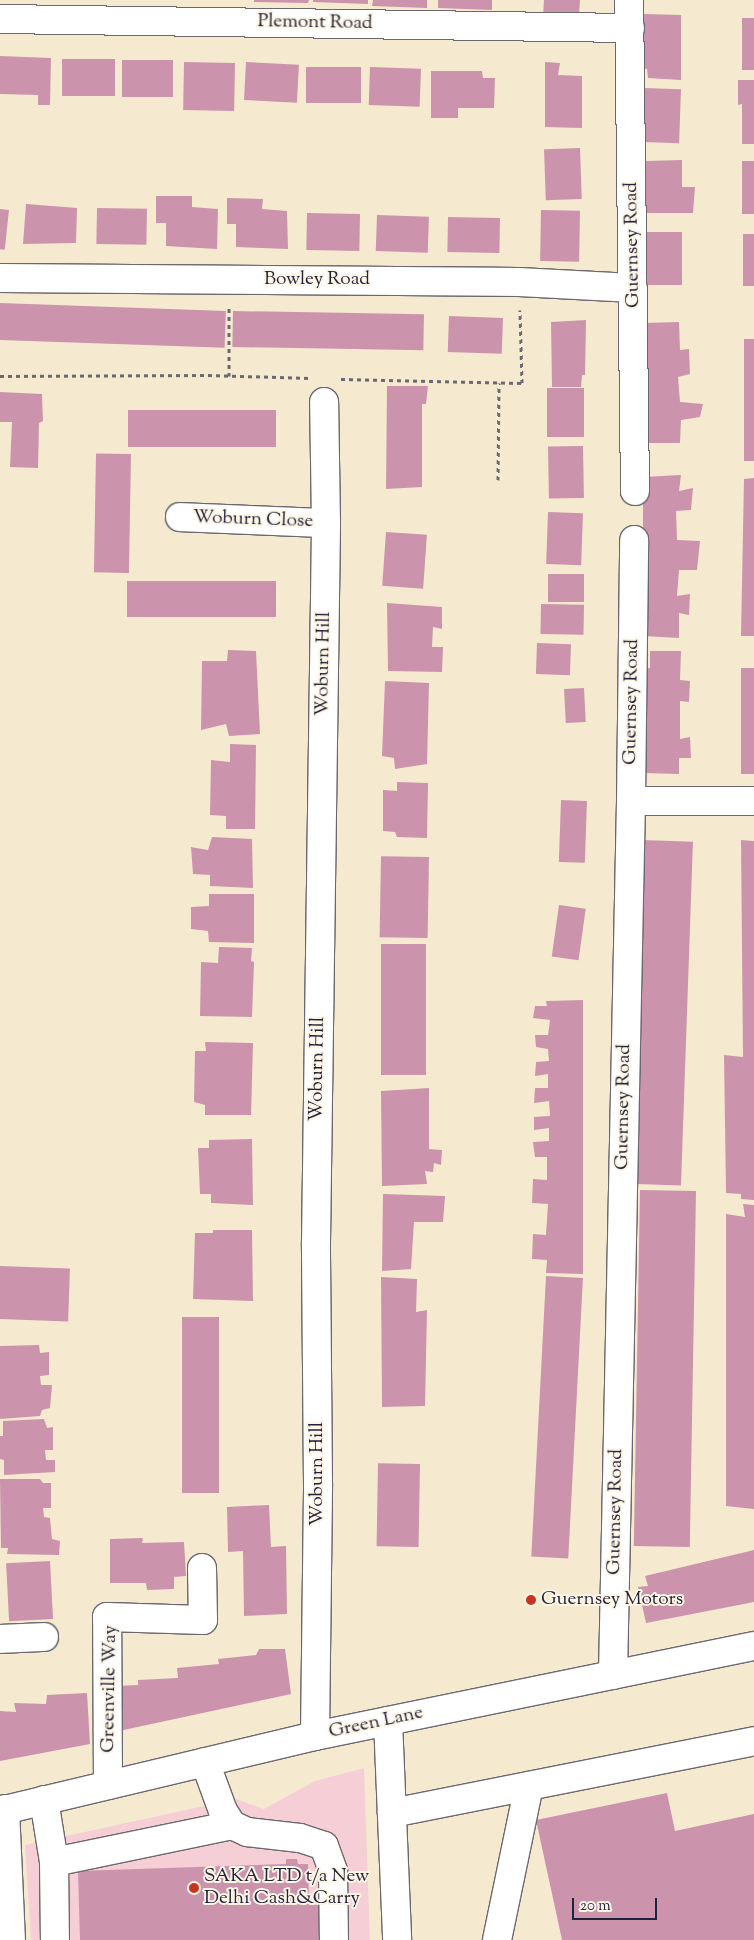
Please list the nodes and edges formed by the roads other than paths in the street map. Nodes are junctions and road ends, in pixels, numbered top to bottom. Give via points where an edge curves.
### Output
1 (629, 0) edge
2 (0, 19) edge
3 (630, 28) junction
4 (0, 278) edge
5 (633, 288) junction
6 (325, 386) road end
7 (635, 491) dead end
8 (180, 517) dead end
9 (326, 523) junction
10 (634, 540) dead end
11 (631, 801) junction
12 (754, 802) edge
13 (202, 1568) dead end
14 (44, 1637) dead end
15 (0, 1639) edge
16 (754, 1646) edge
17 (613, 1675) junction
18 (388, 1720) junction
19 (315, 1736) junction
20 (754, 1741) edge
21 (204, 1762) junction
22 (108, 1785) junction
23 (529, 1786) junction
24 (44, 1800) junction
25 (3, 1810) edge
26 (392, 1813) junction
27 (232, 1825) junction
28 (54, 1862) junction
29 (11, 1940) edge
30 (56, 1940) edge
31 (334, 1940) edge
32 (397, 1940) edge
33 (497, 1940) edge

1 - 3 street, Guernsey Road
2 - 3 street, Plemont Road
3 - 5 street, Guernsey Road
4 - 5 street, Bowley Road via 519,282
5 - 7 street, Guernsey Road
6 - 9 street, Woburn Hill
8 - 9 street, Woburn Close
9 - 19 street, Woburn Hill via 316,1242
10 - 11 street, Guernsey Road
11 - 12 street
11 - 17 street, Guernsey Road
13 - 22 street, Greenville Way via 203,1620 107,1618
14 - 15 street
16 - 17 street, Green Lane
17 - 18 street, Green Lane
18 - 19 street, Green Lane
18 - 26 street
19 - 21 street, Green Lane
20 - 23 street
21 - 22 street, Green Lane
21 - 27 street via 222,1811
22 - 24 street, Green Lane
23 - 26 street
23 - 33 street
24 - 25 street, Green Lane
24 - 28 street
25 - 29 street
26 - 32 street
27 - 28 street
27 - 31 street via 247,1832 300,1838 324,1846 333,1871
28 - 30 street

